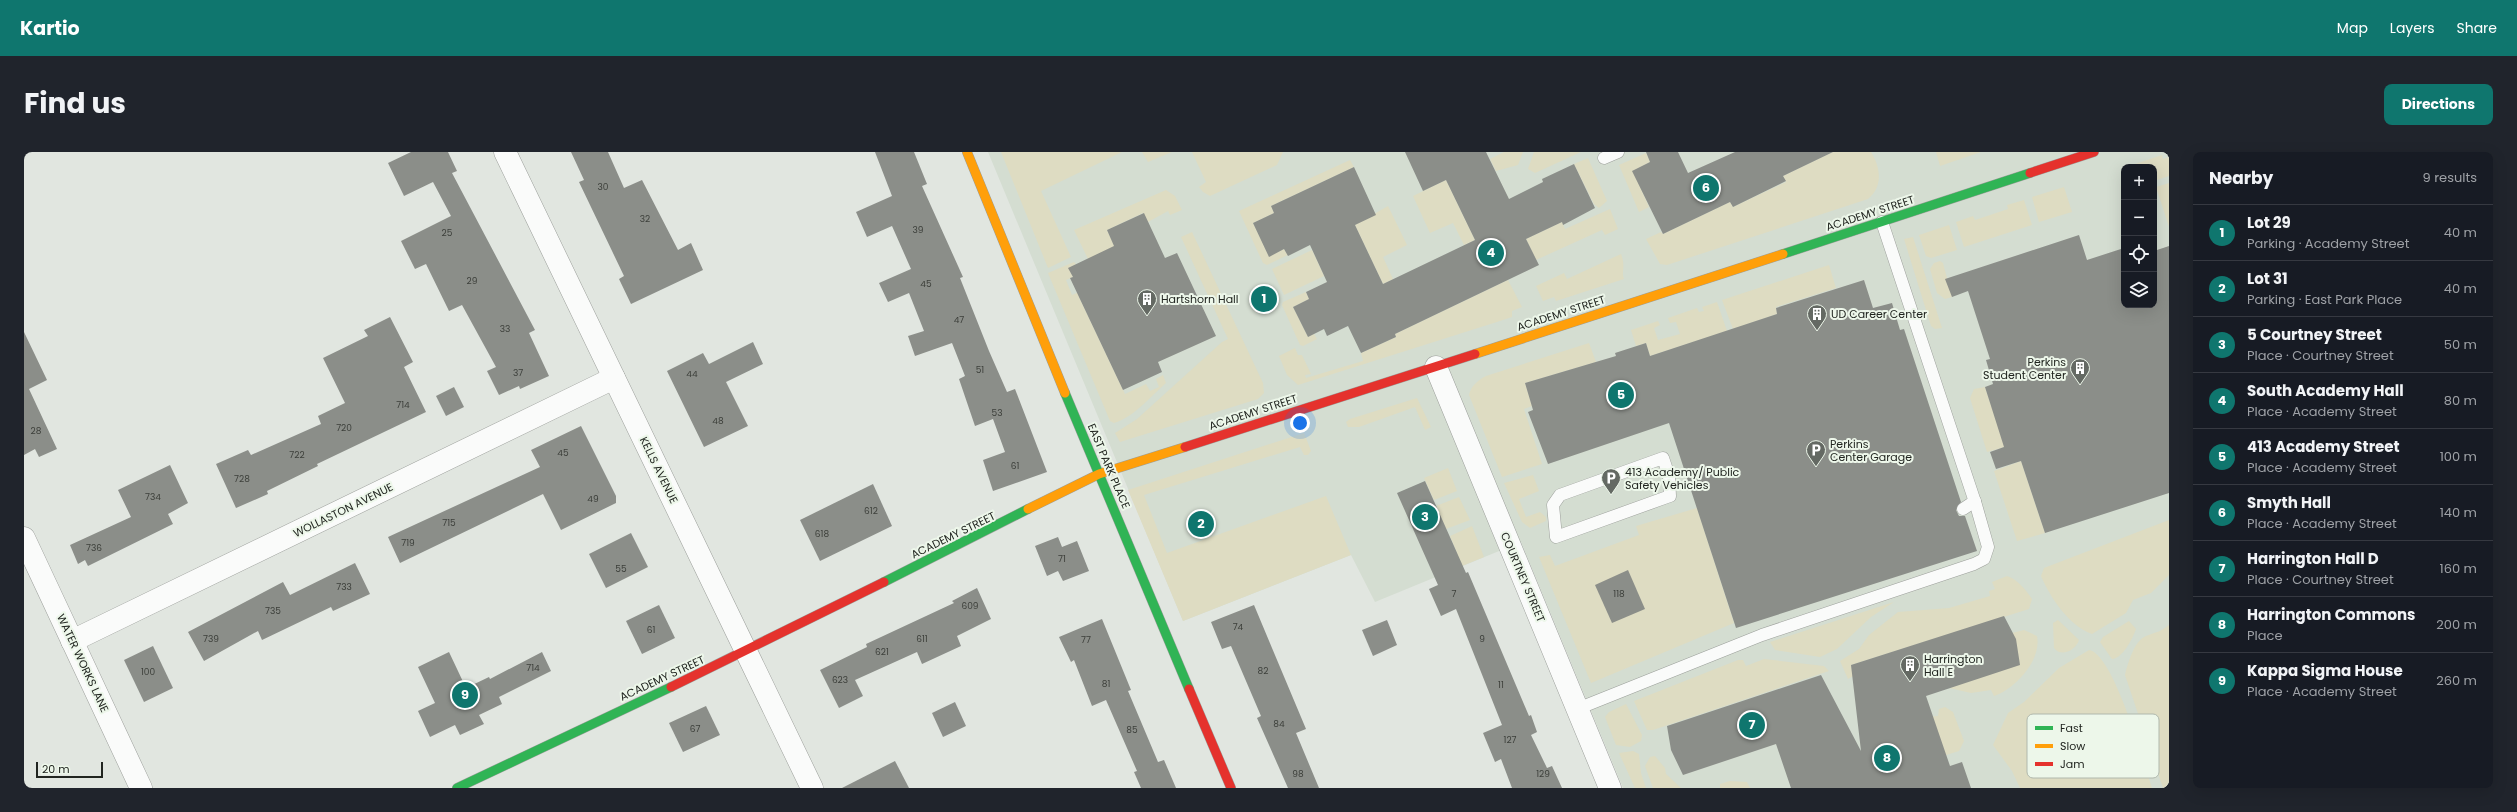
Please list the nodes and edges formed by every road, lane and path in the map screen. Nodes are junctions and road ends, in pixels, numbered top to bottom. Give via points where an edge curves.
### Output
1 (505, 152) edge
2 (967, 152) edge
3 (1618, 152) edge
4 (2094, 152) edge
5 (1604, 158) dead end
6 (1882, 222) junction
7 (1436, 367) junction
8 (614, 378) junction
9 (1099, 474) junction
10 (1975, 501) junction
11 (1963, 509) dead end
12 (1556, 537) joint
13 (24, 538) edge
14 (72, 641) junction
15 (746, 651) junction
16 (1577, 709) junction
17 (141, 788) edge
18 (457, 788) edge
19 (812, 788) edge
20 (1231, 788) edge
21 (1610, 788) edge

1 - 8 street, KELLS AVENUE
2 - 9 street, EAST PARK PLACE
3 - 5 lane
4 - 6 street, ACADEMY STREET
6 - 7 street, ACADEMY STREET
6 - 10 lane
7 - 9 street, ACADEMY STREET
7 - 16 street, COURTNEY STREET
8 - 14 street, WOLLASTON AVENUE
8 - 15 street, KELLS AVENUE
9 - 15 street, ACADEMY STREET
9 - 20 street, EAST PARK PLACE
10 - 11 lane
10 - 16 lane via 1988,547 1984,559 1762,635
12 - 12 lane via 1553,505 1560,495 1664,458 1669,476 1670,496
13 - 14 street, WATER WORKS LANE
14 - 17 street, WATER WORKS LANE
15 - 18 street, ACADEMY STREET
15 - 19 street, KELLS AVENUE
16 - 21 street, COURTNEY STREET

